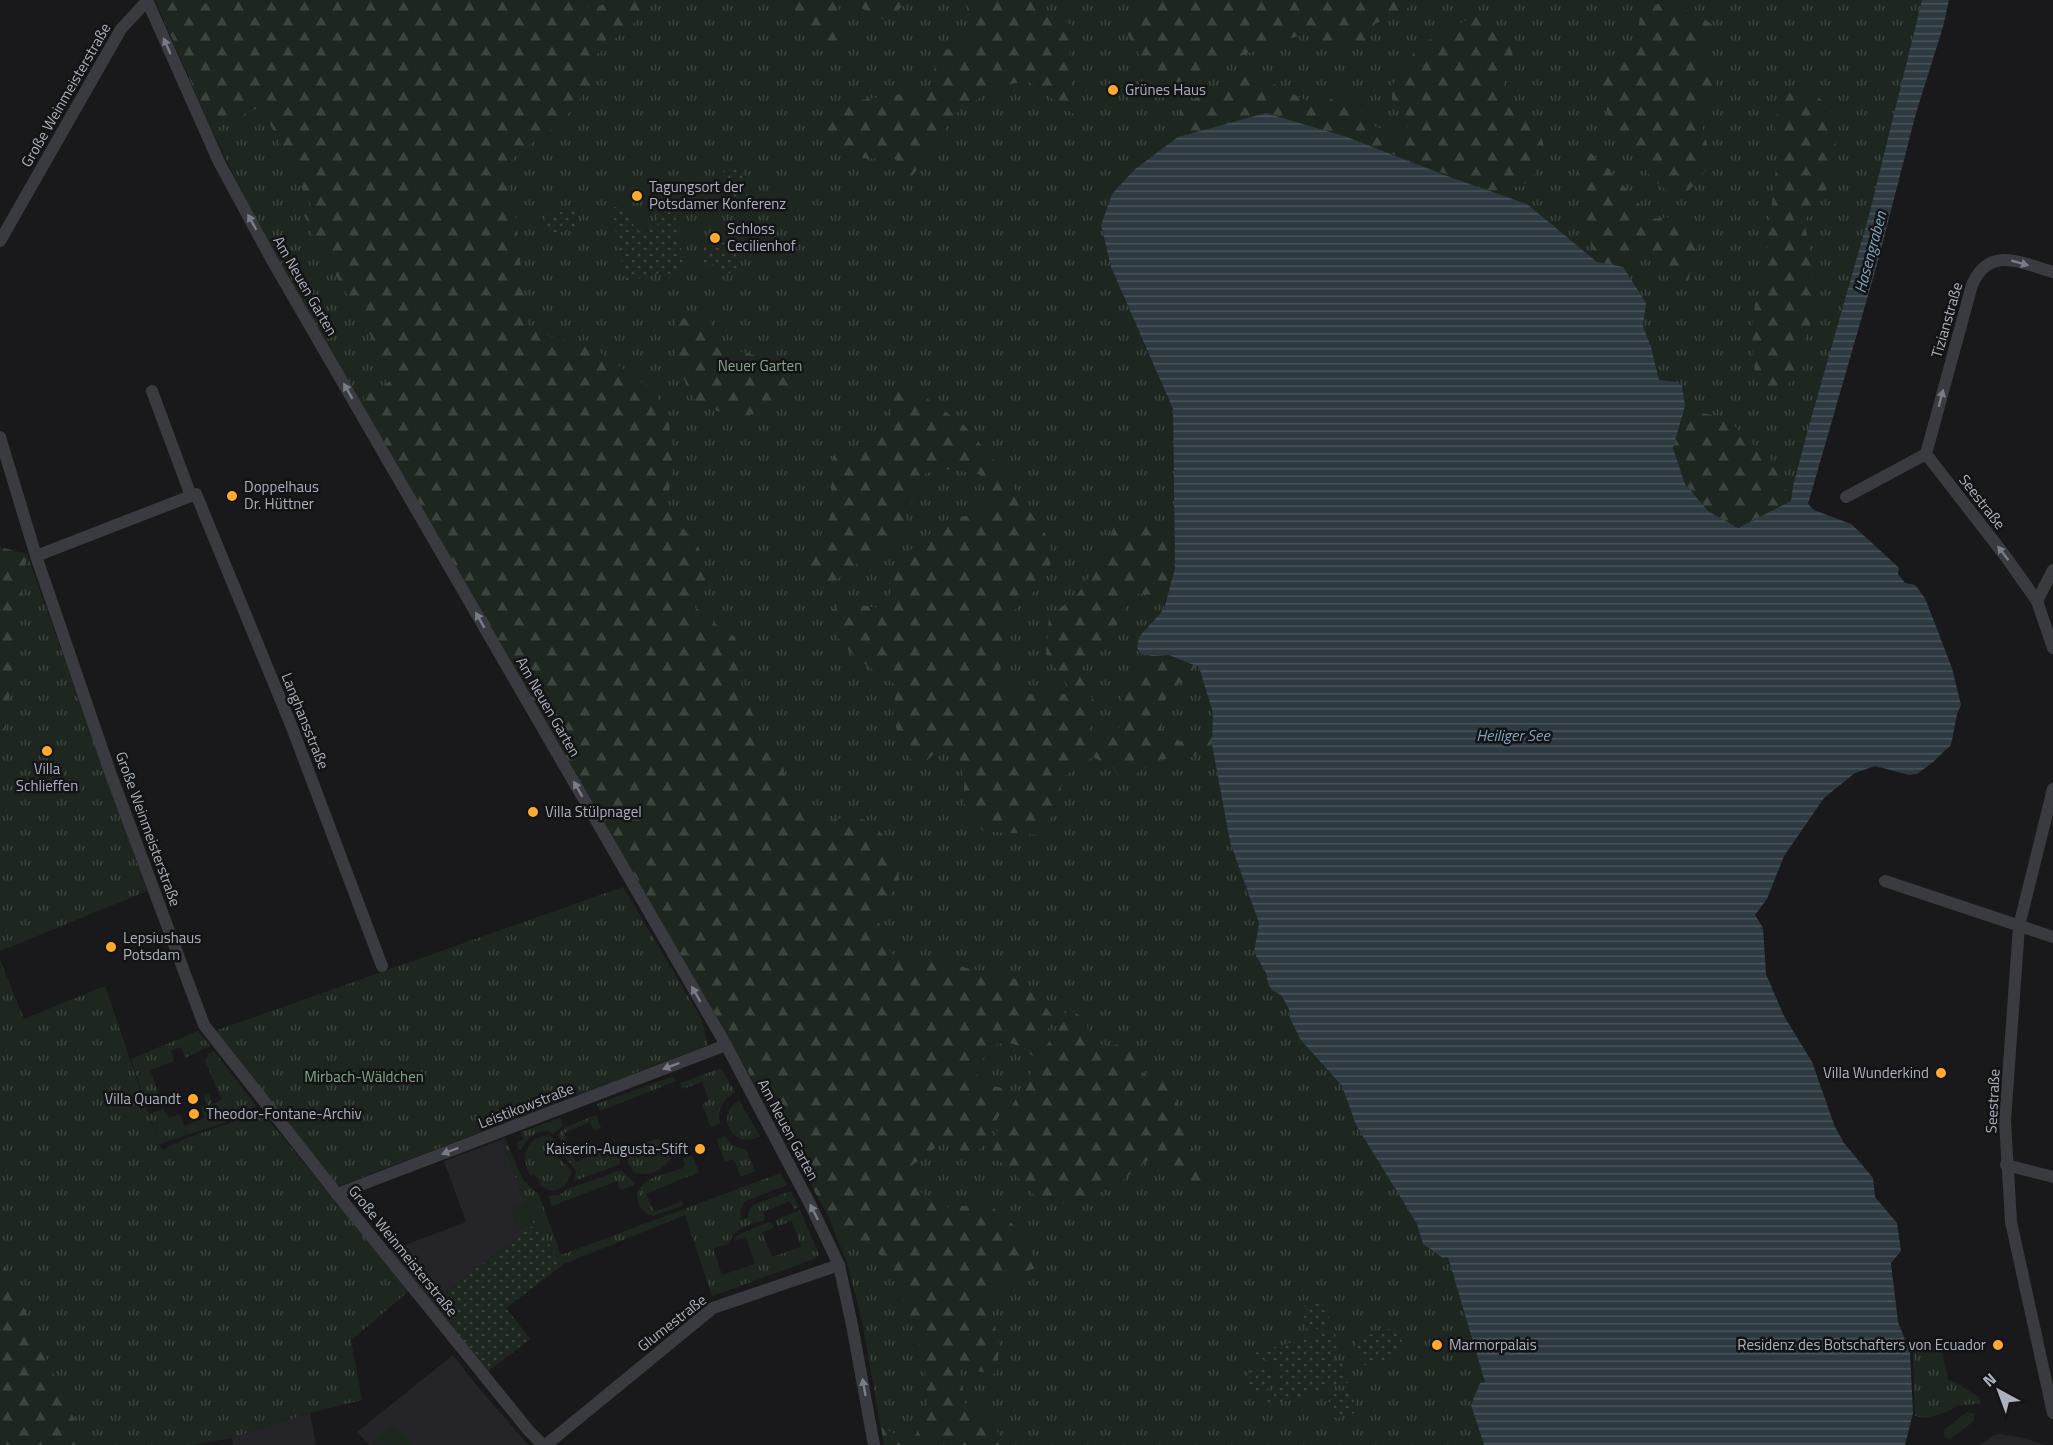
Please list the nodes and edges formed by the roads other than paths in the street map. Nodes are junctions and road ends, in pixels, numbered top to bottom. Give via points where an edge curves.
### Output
1 (147, 1) edge
2 (0, 241) edge
3 (2053, 272) edge
4 (152, 391) dead end
5 (0, 437) edge
6 (1926, 454) junction
7 (190, 496) junction
8 (1846, 497) dead end
9 (36, 556) junction
10 (2053, 570) edge
11 (2037, 602) junction
12 (2053, 648) edge
13 (2053, 789) edge
14 (1885, 881) dead end
15 (2019, 926) junction
16 (2053, 937) edge
17 (382, 966) dead end
18 (726, 1045) junction
19 (2007, 1165) junction
20 (2053, 1177) edge
21 (337, 1194) junction
22 (839, 1265) junction
23 (2053, 1413) edge
24 (545, 1445) edge
25 (874, 1445) edge

1 - 2 street, Große Weinmeisterstraße via 121,29
18 -> 1 street, Am Neuen Garten via 273,262 219,162
6 -> 3 street, Tizianstraße via 1977,273 1998,260
4 - 7 street, Langhansstraße
5 - 9 street, Große Weinmeisterstraße
6 - 8 street
11 -> 6 street, Seestraße
7 - 9 street
7 - 17 street, Langhansstraße via 196,494 291,725
9 - 21 street, Große Weinmeisterstraße via 110,772 204,1025
10 - 11 street
11 - 12 street, Seestraße
13 - 15 street, Seestraße
14 - 15 street
15 - 16 street
15 - 19 street, Seestraße via 2005,1121
18 -> 21 street, Leistikowstraße
22 -> 18 street, Am Neuen Garten
19 - 20 street
19 - 23 street, Seestraße via 2010,1222
21 - 24 street, Große Weinmeisterstraße via 529,1431
22 - 24 street, Glumestraße via 713,1308
25 -> 22 street, Am Neuen Garten

